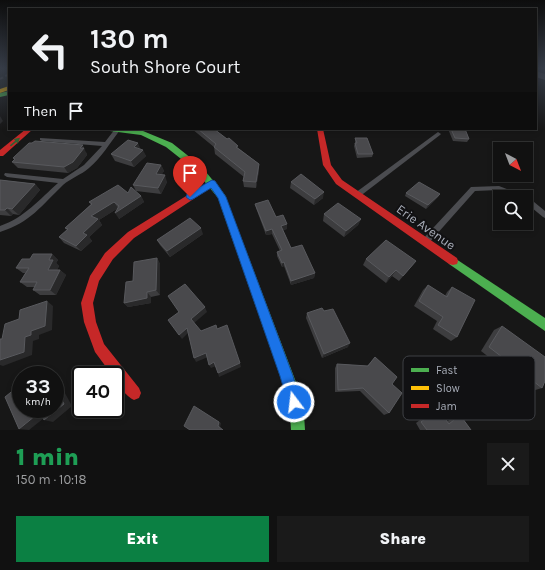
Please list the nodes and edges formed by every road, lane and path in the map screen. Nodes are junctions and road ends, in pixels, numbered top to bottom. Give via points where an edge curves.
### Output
1 (29, 130) edge
2 (113, 130) edge
3 (122, 130) edge
4 (320, 130) edge
5 (438, 134) dead end
6 (42, 139) dead end
7 (106, 144) junction
8 (0, 154) edge
9 (7, 175) dead end
10 (64, 181) junction
11 (212, 183) junction
12 (504, 190) edge
13 (357, 195) junction
14 (533, 205) edge
15 (545, 215) edge
16 (0, 229) edge
17 (425, 243) junction
18 (545, 325) edge
19 (134, 392) dead end
20 (298, 430) edge

8 -> 1 street
2 - 7 lane
3 - 11 street via 146,133 163,141 189,159
4 - 13 street, Erie Avenue via 327,165 339,182
5 - 13 lane
6 - 7 lane
7 - 10 lane via 93,161
9 - 10 lane
10 - 16 lane via 29,216 10,227
11 - 19 street via 131,235 109,256 94,279 87,304 99,348
11 - 20 street via 226,207 292,390
12 - 17 lane via 473,189
13 - 17 street, Erie Avenue
14 - 15 lane
17 - 18 street, Erie Avenue

